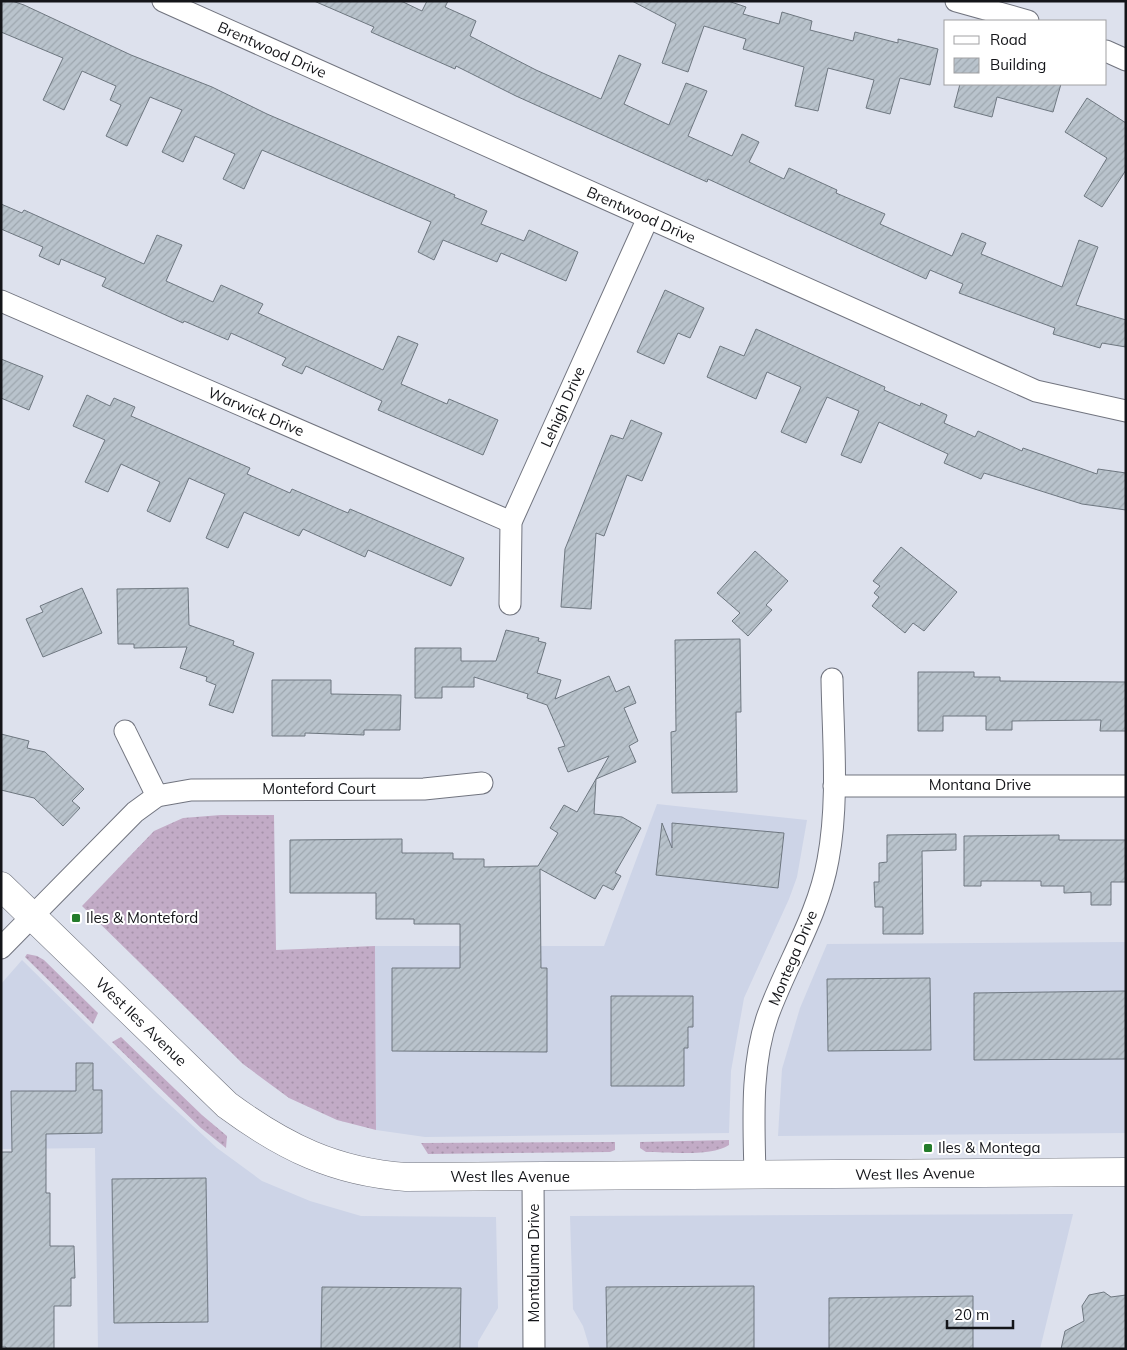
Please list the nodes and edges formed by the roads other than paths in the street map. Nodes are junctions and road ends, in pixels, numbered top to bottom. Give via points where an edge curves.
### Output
1 (163, 1) edge
2 (956, 1) edge
3 (1024, 20) edge
4 (1107, 51) edge
5 (1126, 60) edge
6 (648, 218) junction
7 (1, 301) edge
8 (1126, 411) edge
9 (511, 522) junction
10 (510, 604) dead end
11 (832, 679) dead end
12 (126, 731) dead end
13 (482, 782) dead end
14 (834, 786) junction
15 (1126, 786) edge
16 (157, 796) junction
17 (1, 886) edge
18 (33, 916) junction
19 (1, 948) edge
20 (1126, 1172) edge
21 (755, 1176) junction
22 (533, 1177) junction
23 (534, 1349) edge

1 - 6 street, Brentwood Drive
2 - 3 street
4 - 5 street
6 - 8 street, Brentwood Drive via 1036,391
6 - 9 street, Lehigh Drive
7 - 9 street, Warwick Drive
9 - 10 street, Lehigh Drive
11 - 14 street, Montega Drive
12 - 16 street
13 - 16 street, Monteford Court via 424,789 191,790
14 - 15 street, Montana Drive
14 - 21 street, Montega Drive via 835,812 820,893 808,928 768,1016 760,1049 754,1094
16 - 18 street, Monteford Court via 135,812
17 - 18 street, West Iles Avenue
18 - 19 street, Monteford Court
18 - 22 street, West Iles Avenue via 209,1087 263,1132 340,1166 385,1176
20 - 21 street, West Iles Avenue
21 - 22 street, West Iles Avenue
22 - 23 street, Montaluma Drive

